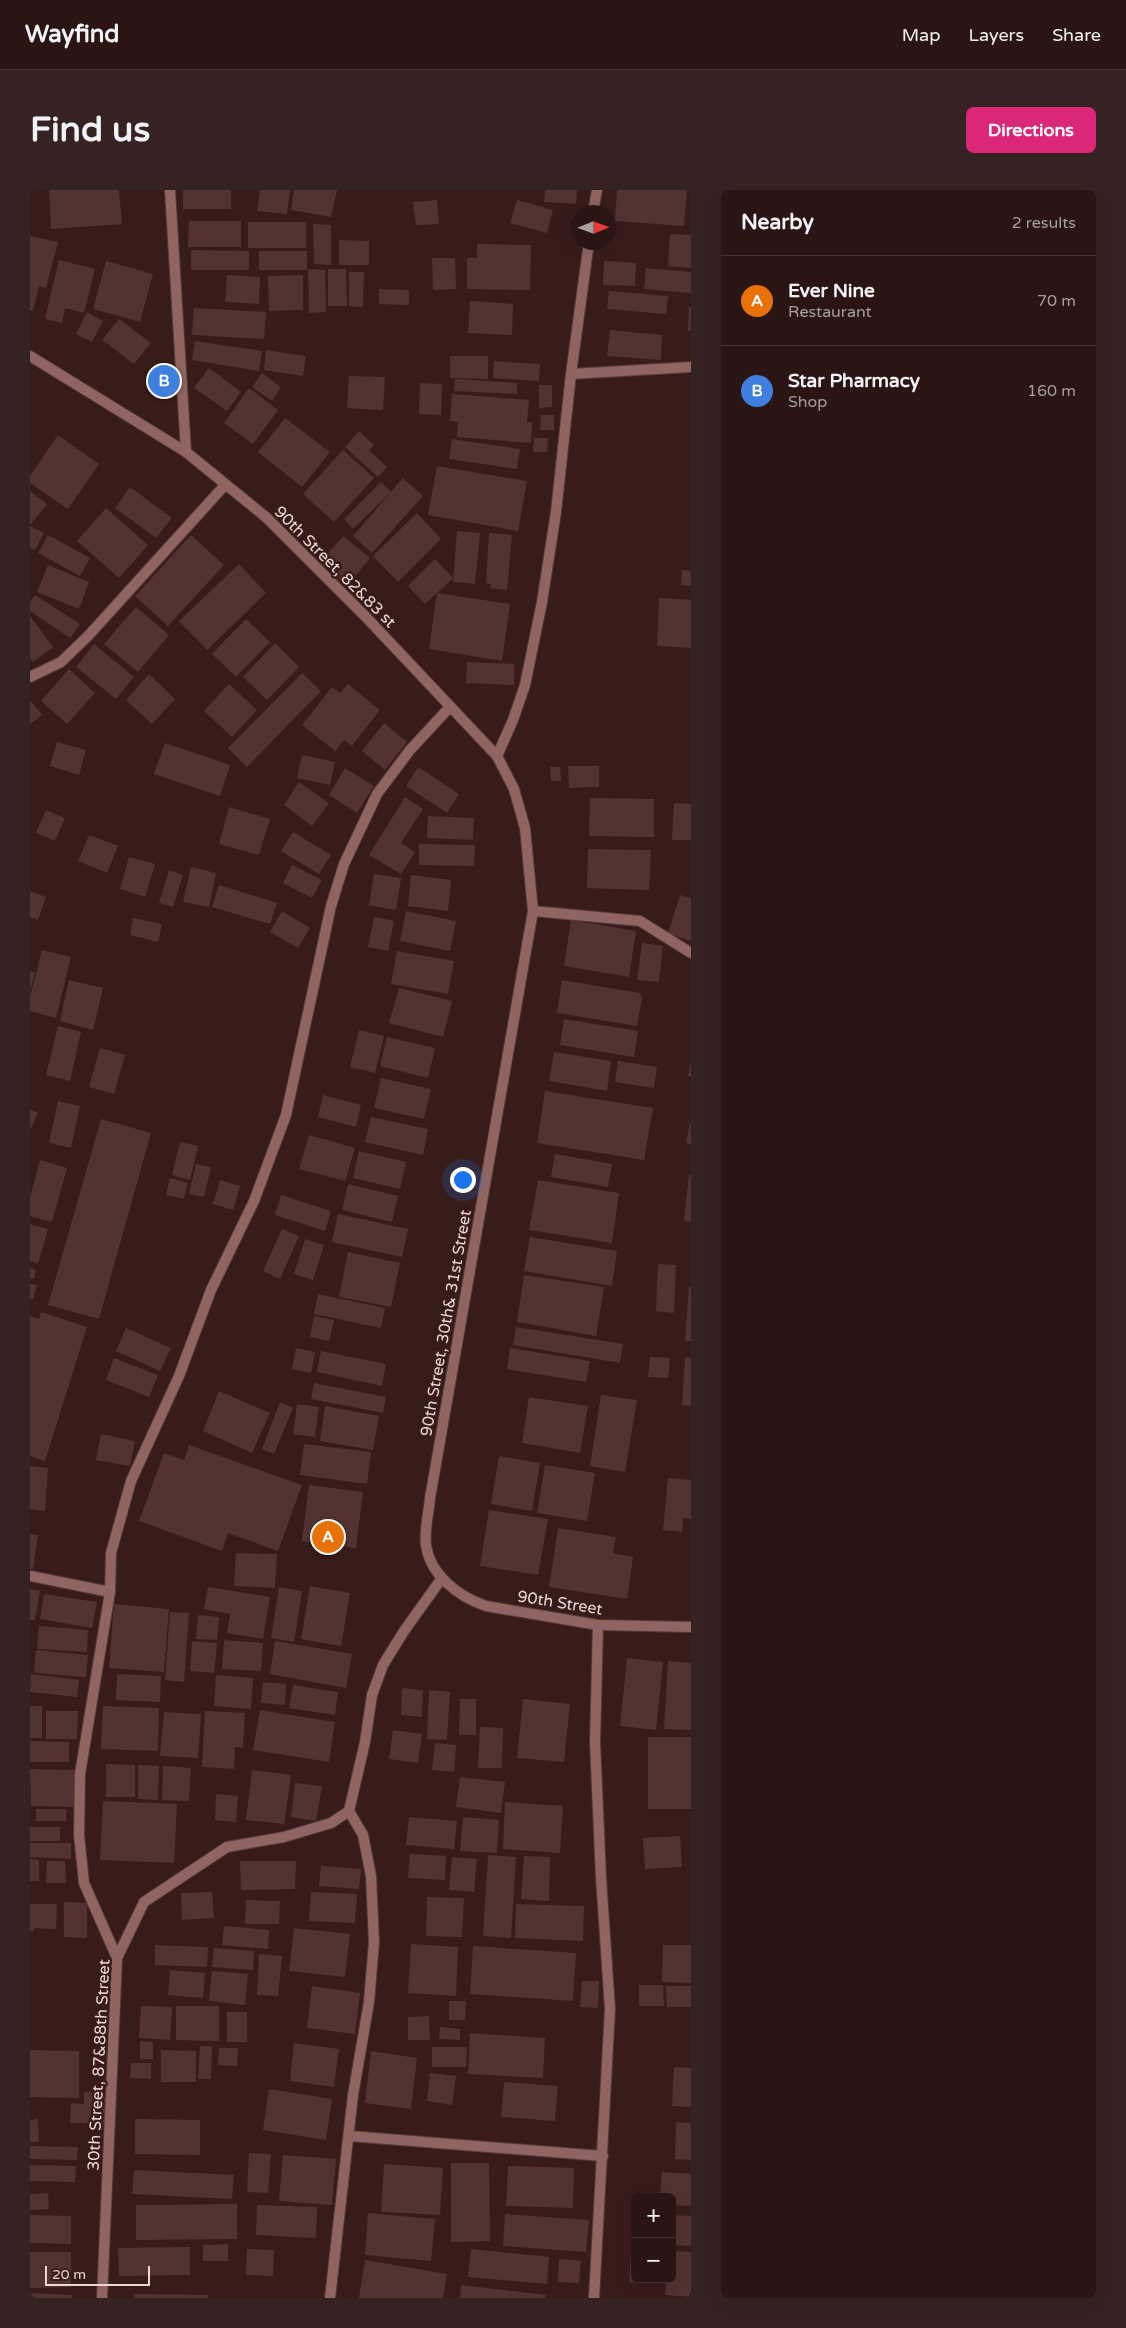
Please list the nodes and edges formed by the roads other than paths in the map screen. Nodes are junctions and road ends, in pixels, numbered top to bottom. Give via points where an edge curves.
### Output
1 (170, 190) edge
2 (597, 190) edge
3 (595, 205) edge
4 (588, 250) edge
5 (30, 356) edge
6 (691, 367) edge
7 (571, 374) junction
8 (186, 452) junction
9 (225, 485) junction
10 (30, 677) edge
11 (449, 708) junction
12 (497, 756) junction
13 (533, 911) junction
14 (691, 953) edge
15 (30, 1576) edge
16 (442, 1578) junction
17 (110, 1592) junction
18 (598, 1625) junction
19 (691, 1627) edge
20 (349, 1811) junction
21 (117, 1958) junction
22 (349, 2136) junction
23 (602, 2156) junction
24 (102, 2298) edge
25 (330, 2298) edge
26 (594, 2298) edge

1 - 8 street
2 - 3 street
4 - 7 street
5 - 8 street, 90th Street, 82&83 st
6 - 7 street
7 - 12 street via 556,512 542,602 525,684
8 - 9 street, 90th Street, 82&83 st
9 - 10 street via 88,636 61,662
9 - 11 street, 90th Street, 82&83 st via 268,518 365,616
11 - 12 street, 90th Street, 82&83 st
11 - 17 street via 410,750 377,794 344,864 331,906 286,1115 254,1201 211,1290 179,1376 131,1481 111,1552
12 - 13 street, 90th Street, 30th& 31st Street via 514,789 525,828
13 - 14 street via 640,921
13 - 16 street, 90th Street, 30th& 31st Street via 430,1498 426,1543 430,1559
15 - 17 street
16 - 18 street, 90th Street via 469,1600 486,1606
16 - 20 street via 383,1665 372,1695
17 - 21 street via 80,1774 79,1835 84,1883
18 - 19 street, 90th Street
18 - 23 street via 595,1742 610,2009
20 - 21 street, 30th Street, 87&88th Street via 331,1823 284,1837 227,1847 144,1902
20 - 22 street via 363,1835 371,1876 374,1942 369,2002
21 - 24 street, 30th Street, 87&88th Street
22 - 23 street
22 - 25 street
23 - 26 street

